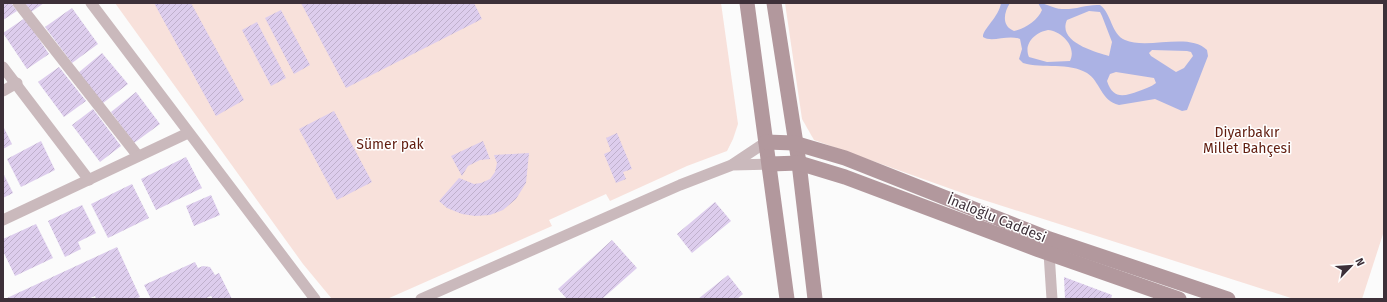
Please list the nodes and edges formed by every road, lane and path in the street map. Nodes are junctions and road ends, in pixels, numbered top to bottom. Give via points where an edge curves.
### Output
1 (18, 3) edge
2 (91, 3) edge
3 (747, 3) edge
4 (774, 3) edge
5 (3, 67) edge
6 (17, 83) junction
7 (3, 90) edge
8 (188, 133) junction
9 (766, 142) junction
10 (794, 143) junction
11 (138, 156) junction
12 (770, 164) junction
13 (799, 164) junction
14 (732, 165) junction
15 (89, 180) junction
16 (3, 220) edge
17 (1049, 253) junction
18 (315, 299) edge
19 (421, 299) edge
20 (788, 299) edge
21 (815, 299) edge
22 (1052, 299) edge
23 (1179, 299) edge
24 (1228, 299) edge

1 - 11 street
2 - 8 street
3 - 9 main road
4 - 10 main road
5 - 6 street
6 - 7 street
6 - 15 street
8 - 11 street
8 - 18 street
9 - 10 main road, İnaloğlu Caddesi
9 - 12 main road
9 - 14 street
10 - 13 main road
10 - 24 main road, İnaloğlu Caddesi via 845,158 1047,238
11 - 15 street
12 - 13 main road, İnaloğlu Caddesi
12 - 14 street
12 - 20 main road
13 - 17 main road, İnaloğlu Caddesi via 845,177
13 - 21 main road
14 - 19 street via 680,185
15 - 16 street
17 - 22 street
17 - 23 main road, İnaloğlu Caddesi

